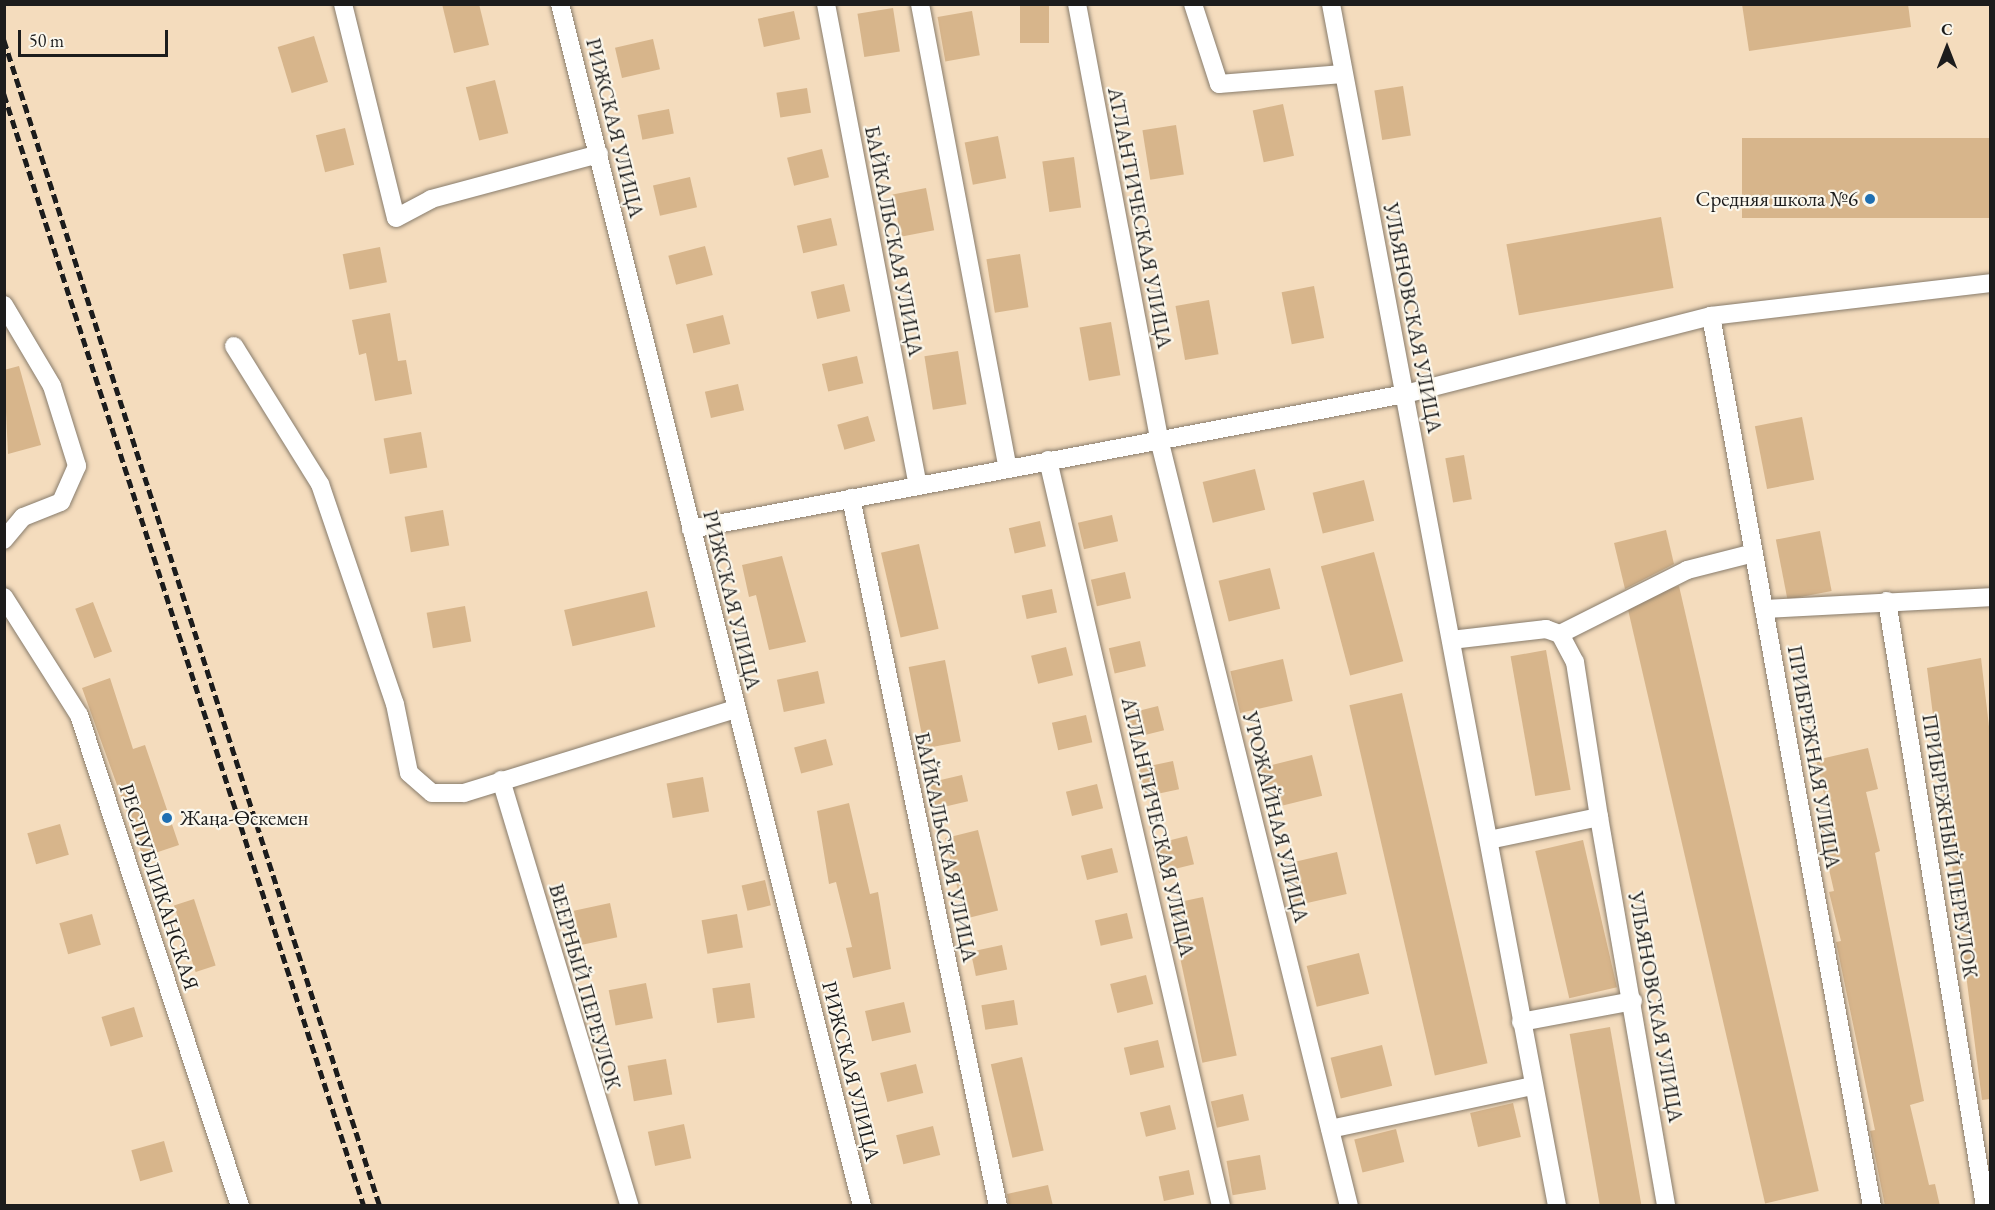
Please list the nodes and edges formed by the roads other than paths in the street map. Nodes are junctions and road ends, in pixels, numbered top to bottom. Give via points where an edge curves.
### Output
1 (343, 4) edge
2 (560, 4) edge
3 (826, 4) edge
4 (920, 4) edge
5 (1077, 4) edge
6 (1193, 4) edge
7 (1331, 4) edge
8 (1342, 74) junction
9 (599, 154) junction
10 (1990, 283) edge
11 (4, 305) edge
12 (1711, 316) junction
13 (234, 345) dead end
14 (1406, 394) junction
15 (1159, 439) junction
16 (1048, 460) junction
17 (1008, 468) junction
18 (918, 485) junction
19 (851, 498) junction
20 (691, 529) junction
21 (4, 540) edge
22 (1754, 553) junction
23 (4, 597) edge
24 (1990, 597) edge
25 (1887, 601) junction
26 (1764, 609) junction
27 (1560, 633) junction
28 (1451, 640) junction
29 (735, 709) junction
30 (501, 780) junction
31 (1599, 817) junction
32 (1489, 840) junction
33 (1633, 1001) junction
34 (1521, 1022) junction
35 (1533, 1086) junction
36 (1330, 1129) junction
37 (240, 1206) edge
38 (630, 1206) edge
39 (861, 1206) edge
40 (998, 1206) edge
41 (1221, 1206) edge
42 (1348, 1206) edge
43 (1557, 1206) edge
44 (1666, 1206) edge
45 (1872, 1206) edge
46 (1985, 1206) edge

1 - 9 street via 396,218 431,199
2 - 9 street, РИЖСКАЯ УЛИЦА
3 - 18 street, БАЙКАЛЬСКАЯ УЛИЦА
4 - 17 street
5 - 15 street, АТЛАНТИЧЕСКАЯ УЛИЦА
6 - 8 street via 1219,84
7 - 8 street, УЛЬЯНОВСКАЯ УЛИЦА
8 - 14 street, УЛЬЯНОВСКАЯ УЛИЦА
9 - 20 street, РИЖСКАЯ УЛИЦА
10 - 12 street
11 - 21 street via 52,386 77,466 61,502 23,517
12 - 14 street
12 - 22 street, ПРИБРЕЖНАЯ УЛИЦА
13 - 30 street via 320,484 395,704 409,773 432,793 464,793
14 - 15 street
14 - 28 street, УЛЬЯНОВСКАЯ УЛИЦА
15 - 16 street
15 - 36 street, УРОЖАЙНАЯ УЛИЦА
16 - 17 street
16 - 41 street, АТЛАНТИЧЕСКАЯ УЛИЦА
17 - 18 street
18 - 19 street
19 - 20 street
19 - 40 street, БАЙКАЛЬСКАЯ УЛИЦА
20 - 29 street, РИЖСКАЯ УЛИЦА
22 - 26 street, ПРИБРЕЖНАЯ УЛИЦА
22 - 27 street via 1688,570
23 - 37 street, РЕСПУБЛИКАНСКАЯ via 79,715
24 - 25 street
25 - 26 street
25 - 46 street, ПРИБРЕЖНЫЙ ПЕРЕУЛОК
26 - 45 street, ПРИБРЕЖНАЯ УЛИЦА
27 - 28 street via 1546,628
27 - 31 street, УЛЬЯНОВСКАЯ УЛИЦА via 1575,662
28 - 32 street, УЛЬЯНОВСКАЯ УЛИЦА
29 - 30 street
29 - 39 street, РИЖСКАЯ УЛИЦА
30 - 38 street, ВЕЕРНЫЙ ПЕРЕУЛОК
31 - 32 street
31 - 33 street, УЛЬЯНОВСКАЯ УЛИЦА
32 - 34 street, УЛЬЯНОВСКАЯ УЛИЦА
33 - 34 street
33 - 44 street, УЛЬЯНОВСКАЯ УЛИЦА
34 - 35 street, УЛЬЯНОВСКАЯ УЛИЦА
35 - 36 street
35 - 43 street, УЛЬЯНОВСКАЯ УЛИЦА
36 - 42 street, УРОЖАЙНАЯ УЛИЦА

